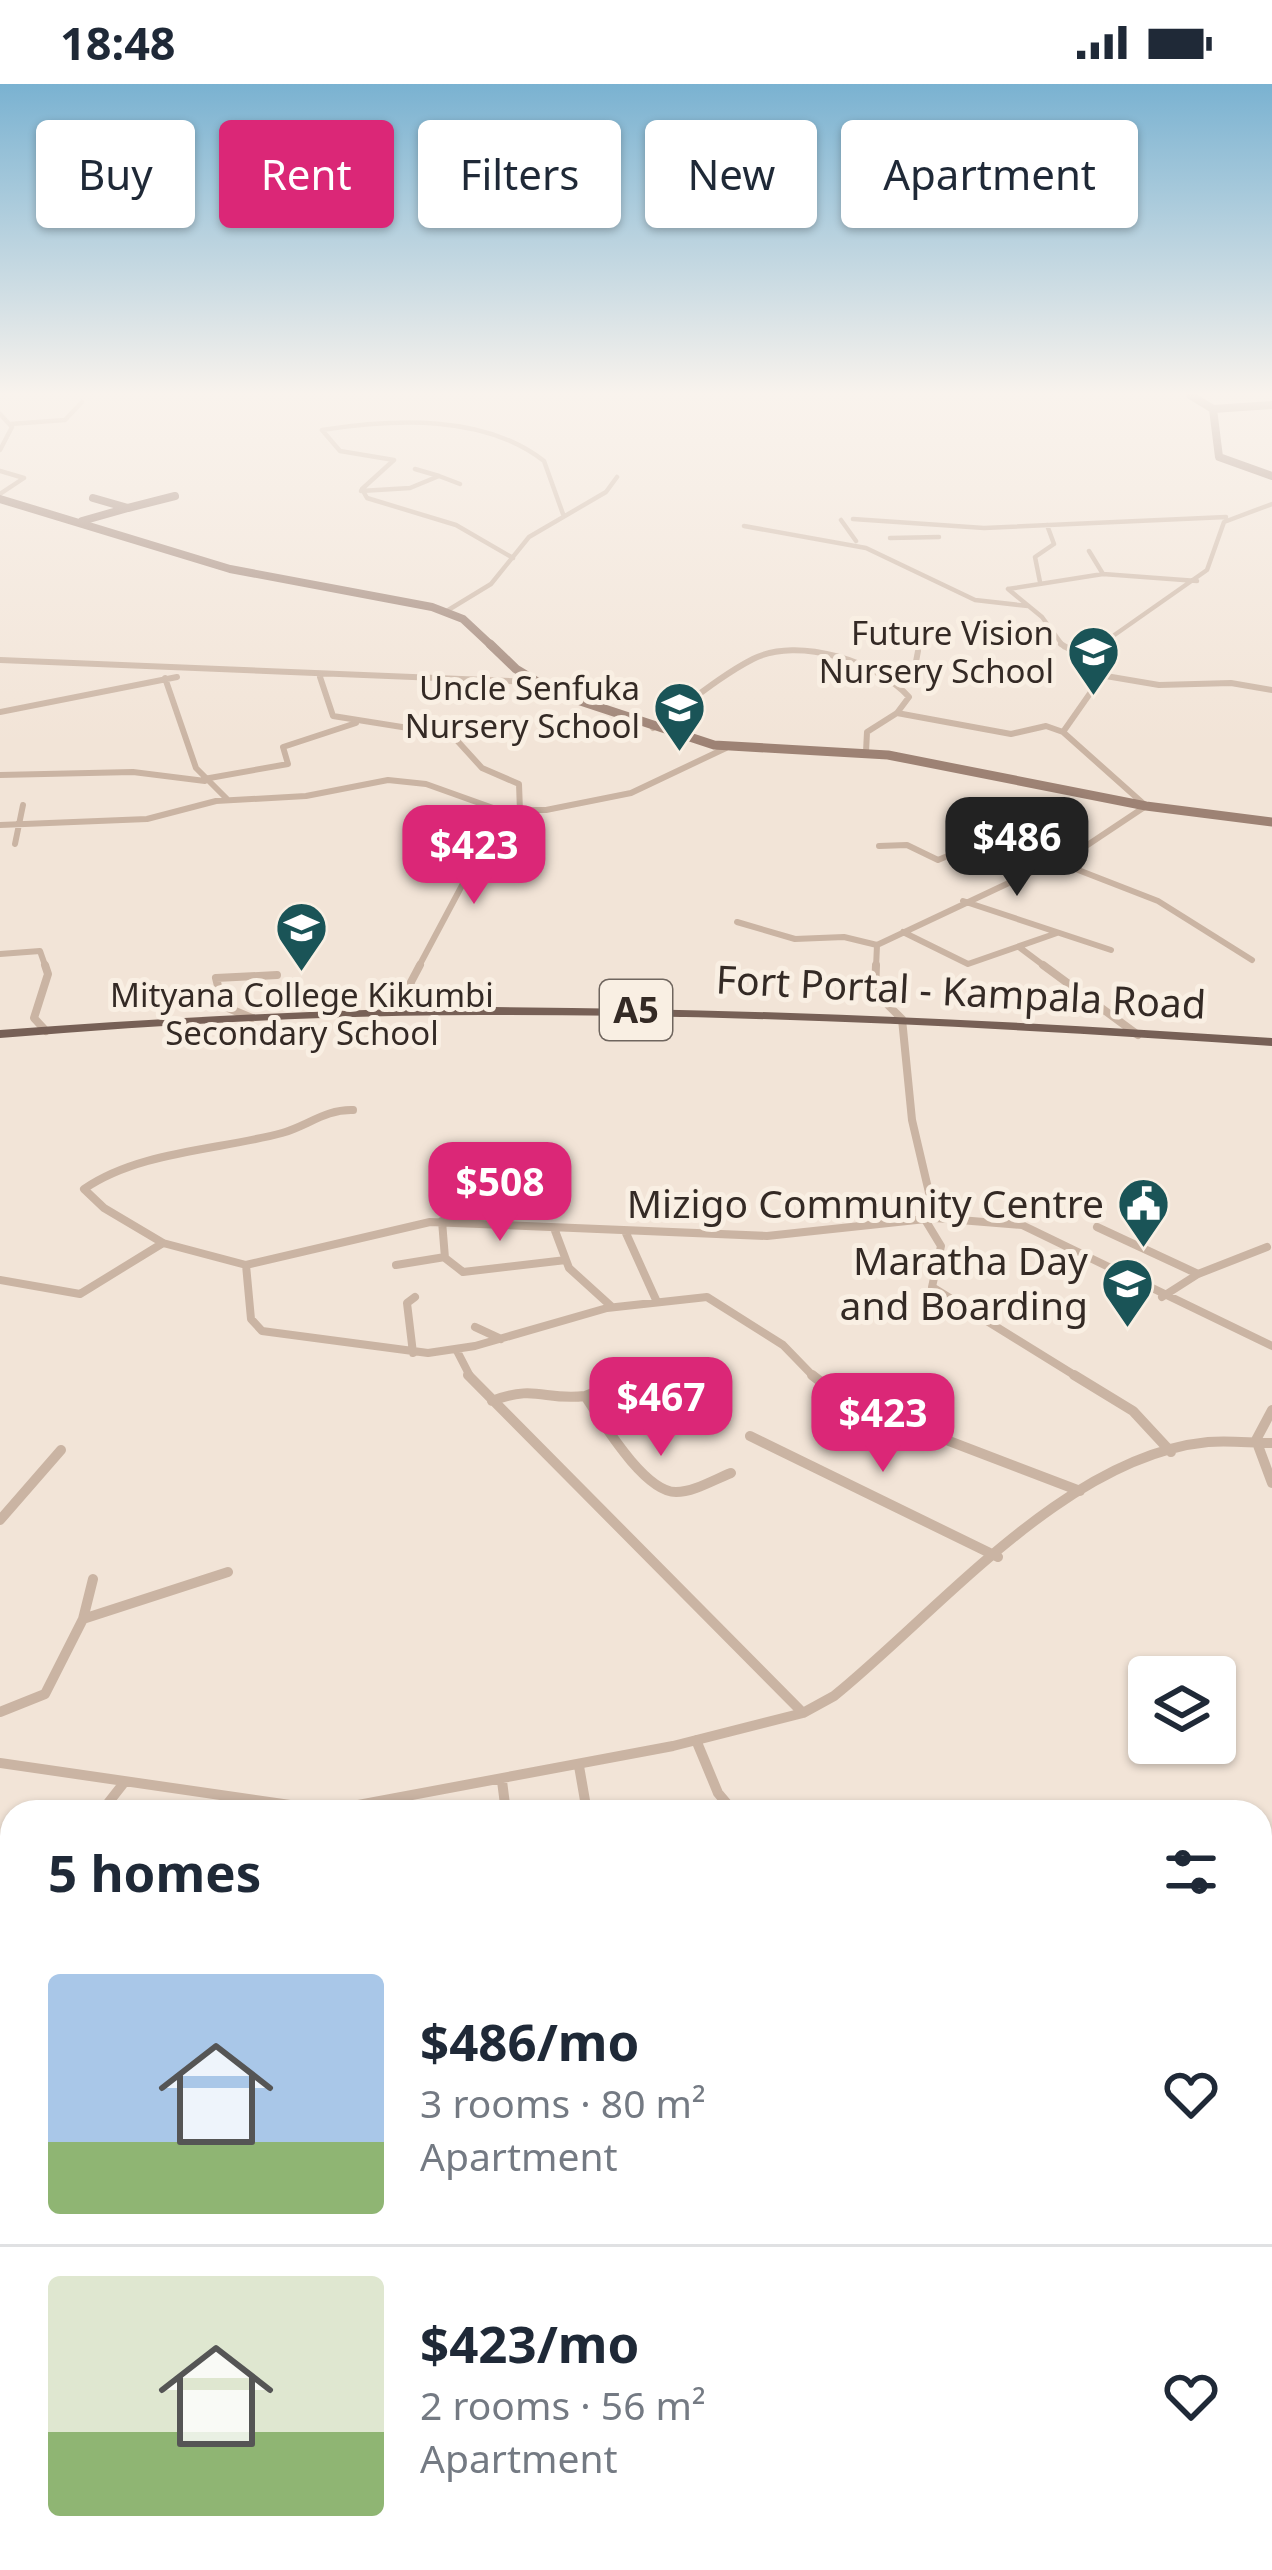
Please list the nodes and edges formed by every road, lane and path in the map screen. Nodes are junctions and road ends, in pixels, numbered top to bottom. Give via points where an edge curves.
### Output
1 (48, 511) edge
2 (117, 511) edge
3 (402, 511) edge
4 (562, 511) edge
5 (569, 511) edge
6 (1249, 511) edge
7 (563, 514) junction
8 (1226, 517) junction
9 (853, 519) dead end
10 (841, 520) dead end
11 (82, 521) junction
12 (892, 524) junction
13 (1047, 525) junction
14 (744, 526) dead end
15 (890, 538) junction
16 (939, 538) dead end
17 (866, 548) junction
18 (1089, 551) dead end
19 (878, 553) junction
20 (513, 558) junction
21 (1103, 574) junction
22 (1197, 580) junction
23 (1040, 582) junction
24 (1028, 607) junction
25 (446, 612) junction
26 (918, 652) dead end
27 (0, 660) edge
28 (1096, 670) junction
29 (200, 673) junction
30 (320, 677) junction
31 (165, 678) junction
32 (899, 681) junction
33 (534, 682) junction
34 (1272, 690) edge
35 (0, 712) edge
36 (897, 713) junction
37 (366, 721) junction
38 (653, 728) junction
39 (1063, 732) junction
40 (726, 748) junction
41 (866, 752) junction
42 (0, 775) edge
43 (205, 780) junction
44 (227, 800) junction
45 (23, 805) dead end
46 (1146, 806) junction
47 (520, 811) junction
48 (535, 811) junction
49 (1272, 822) edge
50 (18, 824) junction
51 (0, 825) edge
52 (15, 844) dead end
53 (878, 846) dead end
54 (1054, 862) junction
55 (963, 901) junction
56 (736, 922) dead end
57 (903, 932) junction
58 (1057, 932) junction
59 (877, 945) junction
60 (1019, 947) junction
61 (1111, 950) dead end
62 (0, 954) edge
63 (1252, 960) dead end
64 (277, 975) dead end
65 (408, 1011) junction
66 (252, 1018) junction
67 (902, 1019) junction
68 (46, 1031) junction
69 (0, 1034) edge
70 (1138, 1034) junction
71 (1272, 1042) edge
72 (353, 1110) dead end
73 (930, 1218) junction
74 (442, 1221) junction
75 (1097, 1227) dead end
76 (554, 1228) junction
77 (625, 1231) junction
78 (163, 1243) junction
79 (1267, 1247) dead end
80 (445, 1257) junction
81 (566, 1260) junction
82 (246, 1265) junction
83 (396, 1265) dead end
84 (1198, 1274) junction
85 (0, 1280) edge
86 (415, 1297) dead end
87 (1162, 1297) junction
88 (657, 1302) junction
89 (612, 1307) junction
90 (475, 1327) dead end
91 (501, 1339) junction
92 (1272, 1346) edge
93 (456, 1349) junction
94 (413, 1353) junction
95 (602, 1390) dead end
96 (584, 1396) junction
97 (492, 1401) junction
98 (1272, 1410) edge
99 (750, 1436) dead end
100 (1256, 1440) junction
101 (1272, 1443) edge
102 (61, 1450) dead end
103 (1171, 1452) junction
104 (731, 1473) dead end
105 (1272, 1483) edge
106 (1080, 1491) junction
107 (0, 1520) edge
108 (998, 1557) junction
109 (228, 1572) dead end
110 (93, 1579) dead end
111 (83, 1619) junction
112 (0, 1712) edge
113 (802, 1713) junction
114 (696, 1740) junction
115 (0, 1763) edge
116 (579, 1766) junction
117 (502, 1781) junction
118 (123, 1784) junction
119 (110, 1800) edge
120 (250, 1800) edge
121 (413, 1800) edge
122 (504, 1800) edge
123 (585, 1800) edge
124 (724, 1800) edge

1 - 11 street
2 - 11 street
3 - 20 street via 479,535
4 - 7 street
5 - 7 street
6 - 8 street
7 - 20 street
8 - 13 street
8 - 22 street
9 - 12 street
10 - 17 street
11 - 25 street via 230,569
12 - 13 street
12 - 15 street
13 - 23 street via 1054,544 1035,557
14 - 17 street
15 - 16 street
15 - 19 street
17 - 19 street
18 - 21 street
19 - 24 street via 980,601
20 - 25 street via 491,584
21 - 22 street
21 - 23 street
22 - 28 street via 1113,636
23 - 24 street via 1008,589
24 - 28 street
25 - 33 street
26 - 32 street via 914,672
27 - 29 street
28 - 34 street via 1157,685 1252,683
28 - 39 street
29 - 30 street
29 - 31 street
30 - 33 street
30 - 37 street via 332,715
31 - 35 street
31 - 43 street
32 - 36 street via 909,697
32 - 38 street via 833,656 776,652 756,657
33 - 38 street
36 - 39 street via 1011,734 1046,726
36 - 41 street via 867,732
37 - 43 street via 283,747 288,764
37 - 47 street via 452,735 482,768 518,784
38 - 40 street
39 - 46 street
40 - 41 street
40 - 48 street via 632,793
41 - 46 street
42 - 43 street via 133,772
43 - 44 street
44 - 47 street via 400,780
44 - 50 street via 148,819
45 - 50 street
46 - 49 street
46 - 54 street
47 - 48 street
48 - 65 street via 475,861 411,982
50 - 51 street
50 - 52 street
53 - 54 street via 907,845 938,860 988,839
54 - 55 street
54 - 63 street via 1158,902
55 - 57 street
55 - 58 street
56 - 59 street via 795,940
57 - 59 street
57 - 60 street via 964,964
58 - 60 street
58 - 61 street
59 - 67 street via 875,992
60 - 70 street
62 - 68 street via 40,951 47,974 34,1018
64 - 66 street via 216,978 224,1006
65 - 66 main road, Fort Portal - Kampala Road / A5
65 - 67 main road, Fort Portal - Kampala Road / A5
66 - 68 main road, Fort Portal - Kampala Road / A5
67 - 70 main road, Fort Portal - Kampala Road / A5
67 - 73 street
68 - 69 main road, Fort Portal - Kampala Road / A5
70 - 71 main road, Fort Portal - Kampala Road / A5
72 - 78 street via 335,1108 292,1130 124,1168 84,1189
73 - 77 street via 767,1236
73 - 87 street via 1022,1226
73 - 103 street via 941,1246 932,1287 1133,1411
74 - 76 street
74 - 80 street
74 - 82 street
75 - 84 street
76 - 77 street
76 - 81 street
77 - 88 street
78 - 82 street
78 - 85 street via 80,1294
79 - 84 street
80 - 81 street via 463,1272
80 - 83 street
81 - 89 street
82 - 94 street via 251,1319 262,1331
84 - 87 street
86 - 94 street via 406,1316
87 - 92 street
88 - 89 street
88 - 106 street via 714,1300 783,1345 847,1402
89 - 91 street
90 - 91 street
91 - 93 street
93 - 94 street
93 - 97 street via 457,1361
95 - 96 street
96 - 97 street via 526,1388
96 - 104 street via 662,1490
97 - 113 street
98 - 100 street
99 - 108 street
100 - 101 street
100 - 103 street
100 - 105 street
102 - 107 street
103 - 106 street
106 - 108 street
108 - 113 street via 862,1676
109 - 111 street
110 - 111 street
111 - 112 street via 45,1694
113 - 114 street
114 - 116 street
114 - 124 street
115 - 118 street
116 - 117 street
116 - 123 street
117 - 121 street
117 - 122 street
118 - 119 street
118 - 120 street

